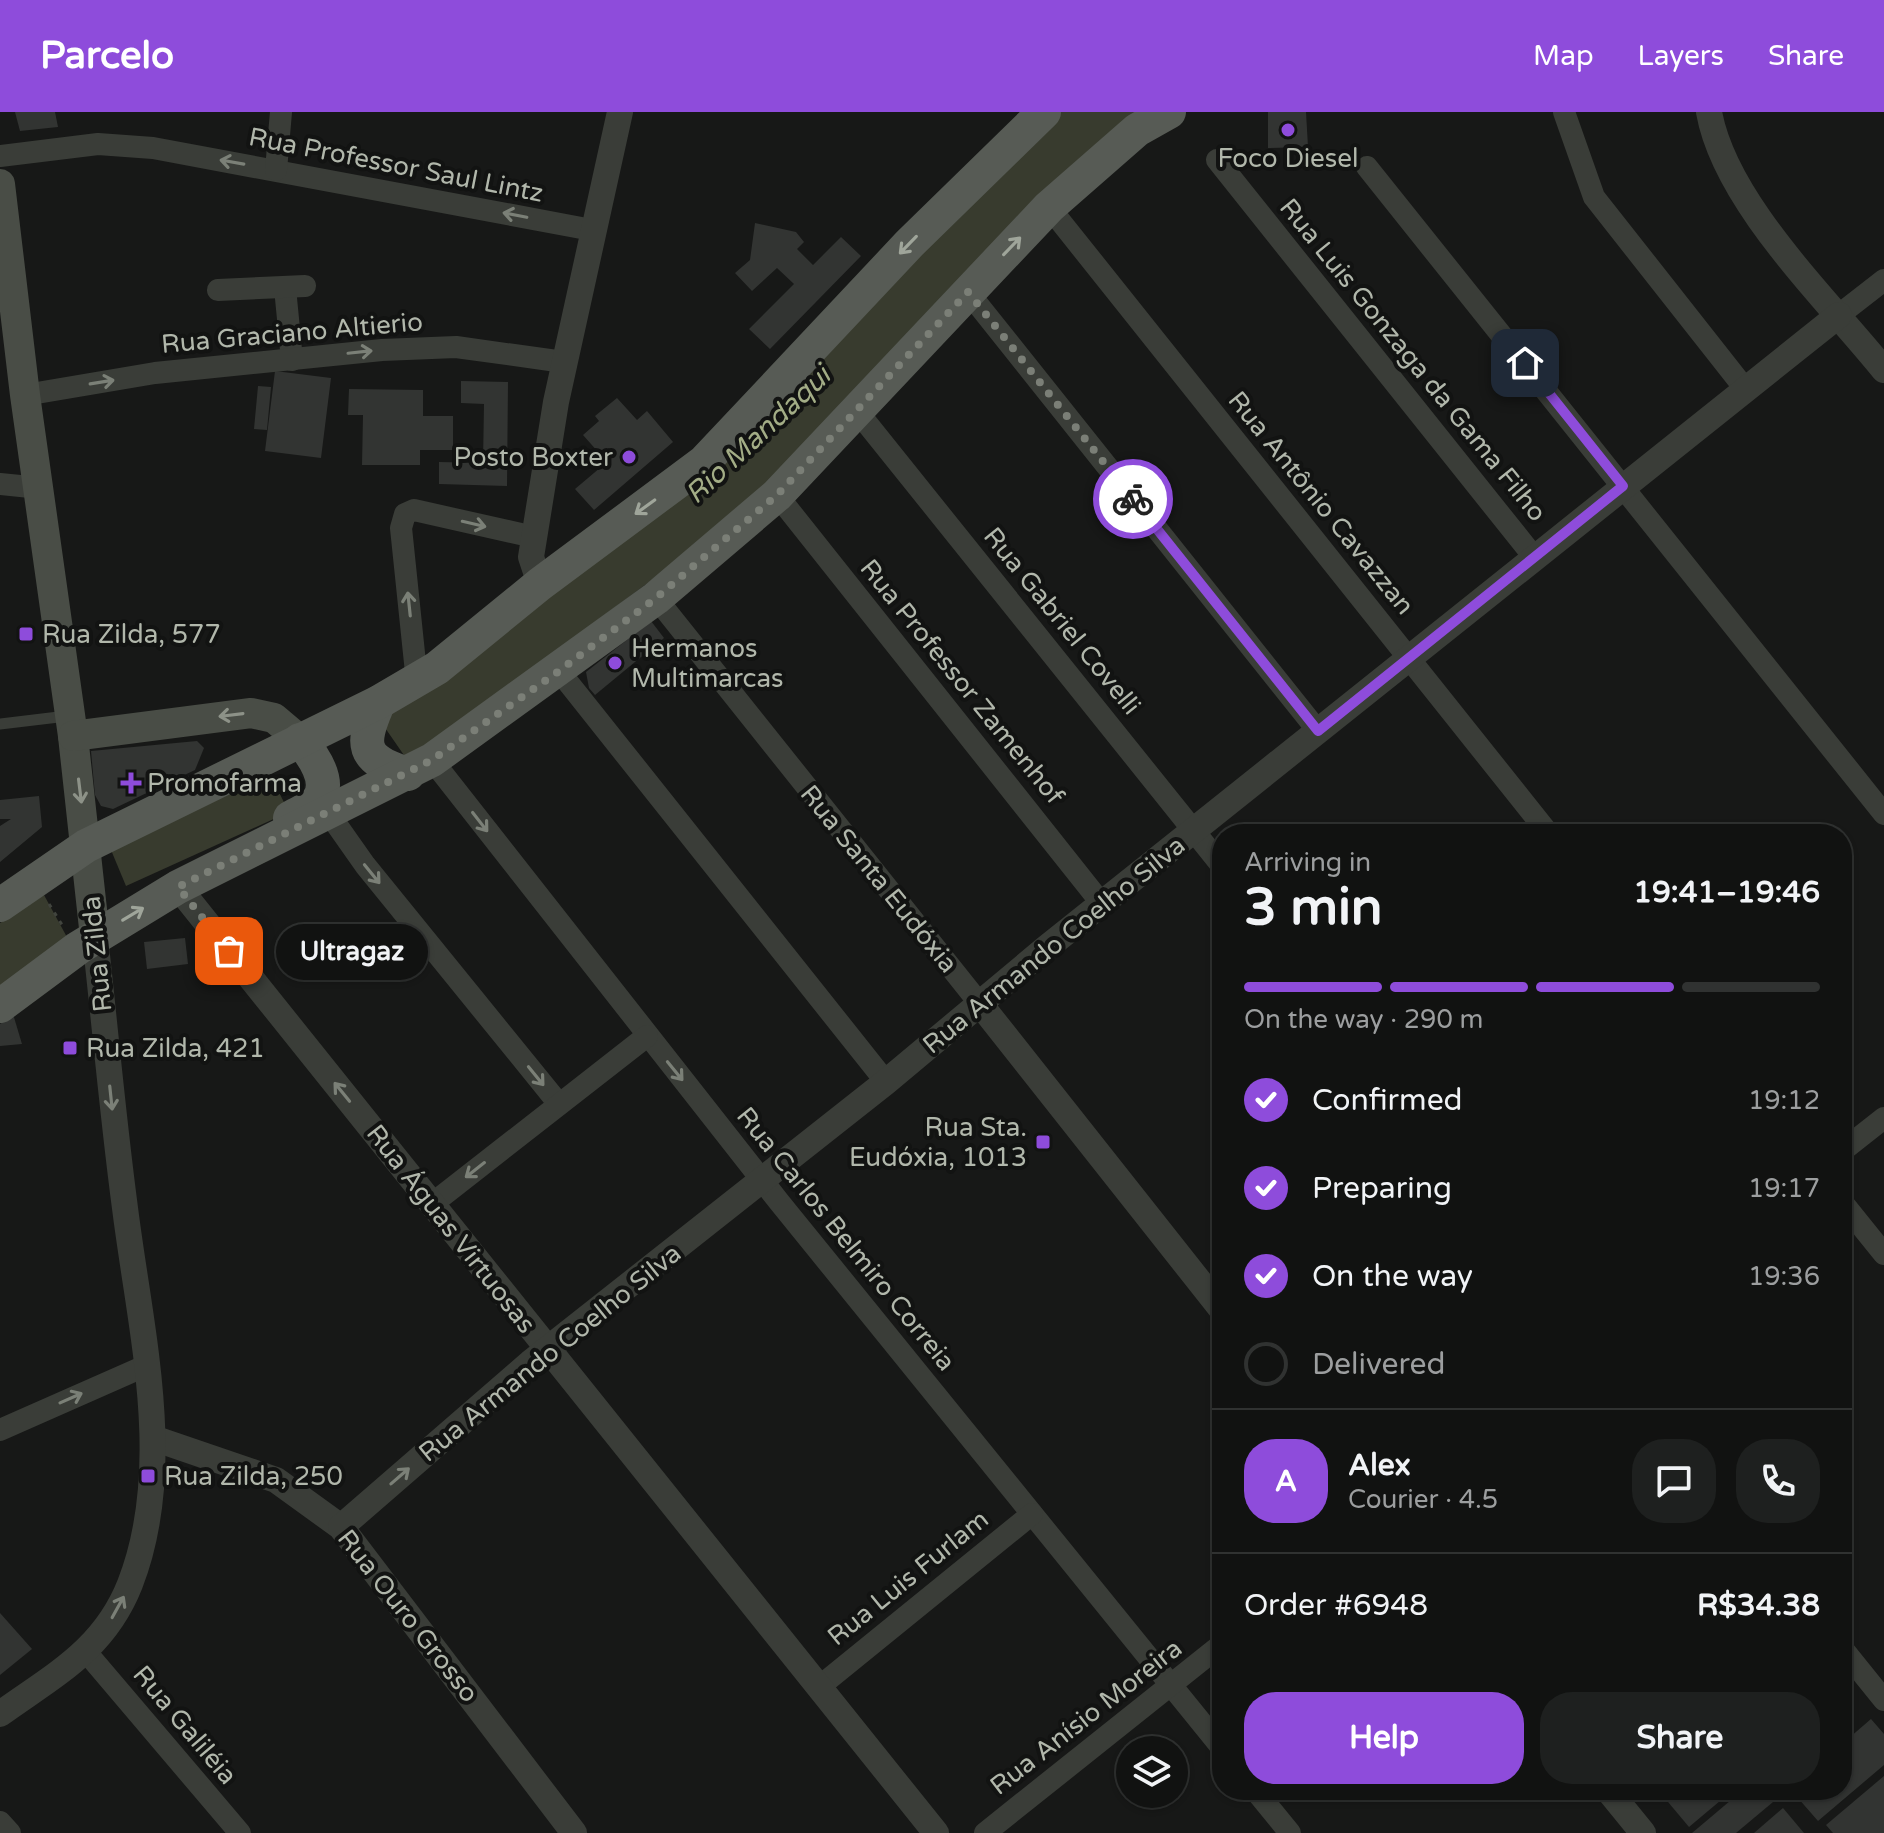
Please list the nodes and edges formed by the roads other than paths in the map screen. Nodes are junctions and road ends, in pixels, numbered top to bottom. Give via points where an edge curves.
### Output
1 (281, 112) edge
2 (620, 112) edge
3 (1044, 112) edge
4 (1169, 112) edge
5 (1564, 112) edge
6 (1709, 112) edge
7 (0, 156) edge
8 (1217, 160) dead end
9 (1367, 167) dead end
10 (276, 170) junction
11 (0, 184) edge
12 (1049, 207) junction
13 (592, 230) junction
14 (1884, 280) edge
15 (218, 290) dead end
16 (968, 292) junction
17 (1839, 315) junction
18 (292, 360) junction
19 (564, 362) junction
20 (1884, 370) edge
21 (1746, 390) junction
22 (25, 395) junction
23 (857, 411) junction
24 (0, 484) edge
25 (1623, 486) junction
26 (40, 488) junction
27 (777, 495) junction
28 (534, 537) junction
29 (1534, 557) junction
30 (540, 584) junction
31 (656, 598) junction
32 (1410, 659) junction
33 (559, 671) junction
34 (417, 682) junction
35 (379, 702) junction
36 (0, 724) edge
37 (72, 726) junction
38 (1318, 731) junction
39 (300, 740) junction
40 (420, 767) junction
41 (327, 811) junction
42 (1884, 814) edge
43 (1541, 824) edge
44 (1194, 831) junction
45 (267, 839) junction
46 (86, 846) junction
47 (1212, 854) edge
48 (178, 887) junction
49 (1102, 904) junction
50 (0, 905) edge
51 (86, 942) junction
52 (980, 1004) junction
53 (0, 1006) edge
54 (647, 1036) junction
55 (886, 1082) junction
56 (559, 1104) junction
57 (1884, 1118) edge
58 (1852, 1143) edge
59 (762, 1180) junction
60 (432, 1204) junction
61 (1852, 1214) edge
62 (1884, 1254) edge
63 (1212, 1297) edge
64 (548, 1350) junction
65 (145, 1366) junction
66 (0, 1430) edge
67 (153, 1438) junction
68 (1032, 1514) junction
69 (341, 1527) junction
70 (1212, 1652) edge
71 (87, 1653) junction
72 (1852, 1660) edge
73 (1171, 1685) junction
74 (819, 1687) junction
75 (1884, 1700) edge
76 (0, 1714) edge
77 (1212, 1736) edge
78 (1263, 1800) edge
79 (1616, 1800) edge
80 (0, 1822) edge
81 (10, 1833) edge
82 (240, 1833) edge
83 (574, 1833) edge
84 (936, 1833) edge
85 (985, 1833) edge
86 (1290, 1833) edge
87 (1643, 1833) edge

1 - 10 street
2 - 13 street
3 -> 30 main road via 909,244 704,462
4 - 12 main road via 1137,130
5 - 21 street via 1594,197
6 - 17 street via 1722,157 1742,195
10 -> 7 street, Rua Professor Saul Lintz via 124,144
8 - 29 street, Rua Luis Gonzaga da Gama Filho
9 - 25 street
13 -> 10 street, Rua Professor Saul Lintz
11 - 22 main road, Rua Zilda
16 -> 12 main road
12 - 32 street, Rua Antônio Cavazzan
13 - 19 street
14 - 17 street, Rua Armando Coelho Silva
15 - 18 street via 295,287
16 - 23 main road
16 - 38 street
17 - 20 street
17 - 21 street, Rua Armando Coelho Silva
18 -> 19 street, Rua Graciano Altierio via 456,347
22 -> 18 street, Rua Graciano Altierio via 155,373
19 - 28 street
21 - 25 street, Rua Armando Coelho Silva
22 - 26 main road, Rua Zilda
23 - 27 main road
23 - 44 street, Rua Gabriel Covelli
24 - 26 street
25 - 29 street, Rua Armando Coelho Silva
25 - 42 street
26 - 37 main road, Rua Zilda
27 - 31 main road
27 - 49 street, Rua Professor Zamenhof
28 - 30 street via 531,557
34 -> 28 street via 401,528 405,514 414,510
29 - 32 street, Rua Armando Coelho Silva
30 - 34 main road
31 - 33 main road
31 - 52 street, Rua Santa Eudóxia
32 - 38 street, Rua Armando Coelho Silva
32 - 43 street, Rua Antônio Cavazzan
33 - 40 main road
33 - 55 street
34 - 35 main road
35 - 39 main road
35 - 40 main road via 367,732 370,753 382,766
36 - 37 lane
39 -> 37 main road via 274,718 251,713
37 -> 46 main road, Rua Zilda
38 - 44 street, Rua Armando Coelho Silva
39 - 45 main road via 318,765 320,796 275,826
39 - 46 main road
40 - 41 main road
40 -> 54 street, Rua Carlos Belmiro Correia
41 - 45 main road
41 -> 56 street
44 - 47 street, Rua Gabriel Covelli
44 - 49 street, Rua Armando Coelho Silva
45 - 48 main road
46 - 50 main road
46 - 51 main road, Rua Zilda
51 -> 48 main road
60 -> 48 street, Rua Águas Virtuosas
49 - 52 street, Rua Armando Coelho Silva
51 - 53 main road
51 -> 65 street, Rua Zilda
52 - 55 street, Rua Armando Coelho Silva
52 - 63 street, Rua Santa Eudóxia
54 - 56 street
54 -> 59 street, Rua Carlos Belmiro Correia
55 - 59 street, Rua Armando Coelho Silva
56 -> 60 street
57 - 58 street
59 - 64 street, Rua Armando Coelho Silva
59 - 68 street, Rua Carlos Belmiro Correia
60 - 64 street, Rua Águas Virtuosas
61 - 62 street
69 -> 64 street, Rua Armando Coelho Silva
64 - 74 street, Rua Águas Virtuosas
66 -> 65 street
65 - 67 street, Rua Zilda
67 - 69 street, Rua Ouro Grosso via 276,1480
71 -> 67 street, Rua Zilda via 130,1586 150,1497
68 - 73 street, Rua Carlos Belmiro Correia
68 - 74 street, Rua Luis Furlam
69 - 83 street, Rua Ouro Grosso
70 - 73 street, Rua Anísio Moreira
71 - 76 street, Rua Zilda
71 - 82 street, Rua Galiléia
72 - 75 street
73 - 77 street, Rua Carlos Belmiro Correia
73 - 85 street, Rua Anísio Moreira
74 - 84 street, Rua Águas Virtuosas
78 - 86 street
79 - 87 street
80 - 81 street

